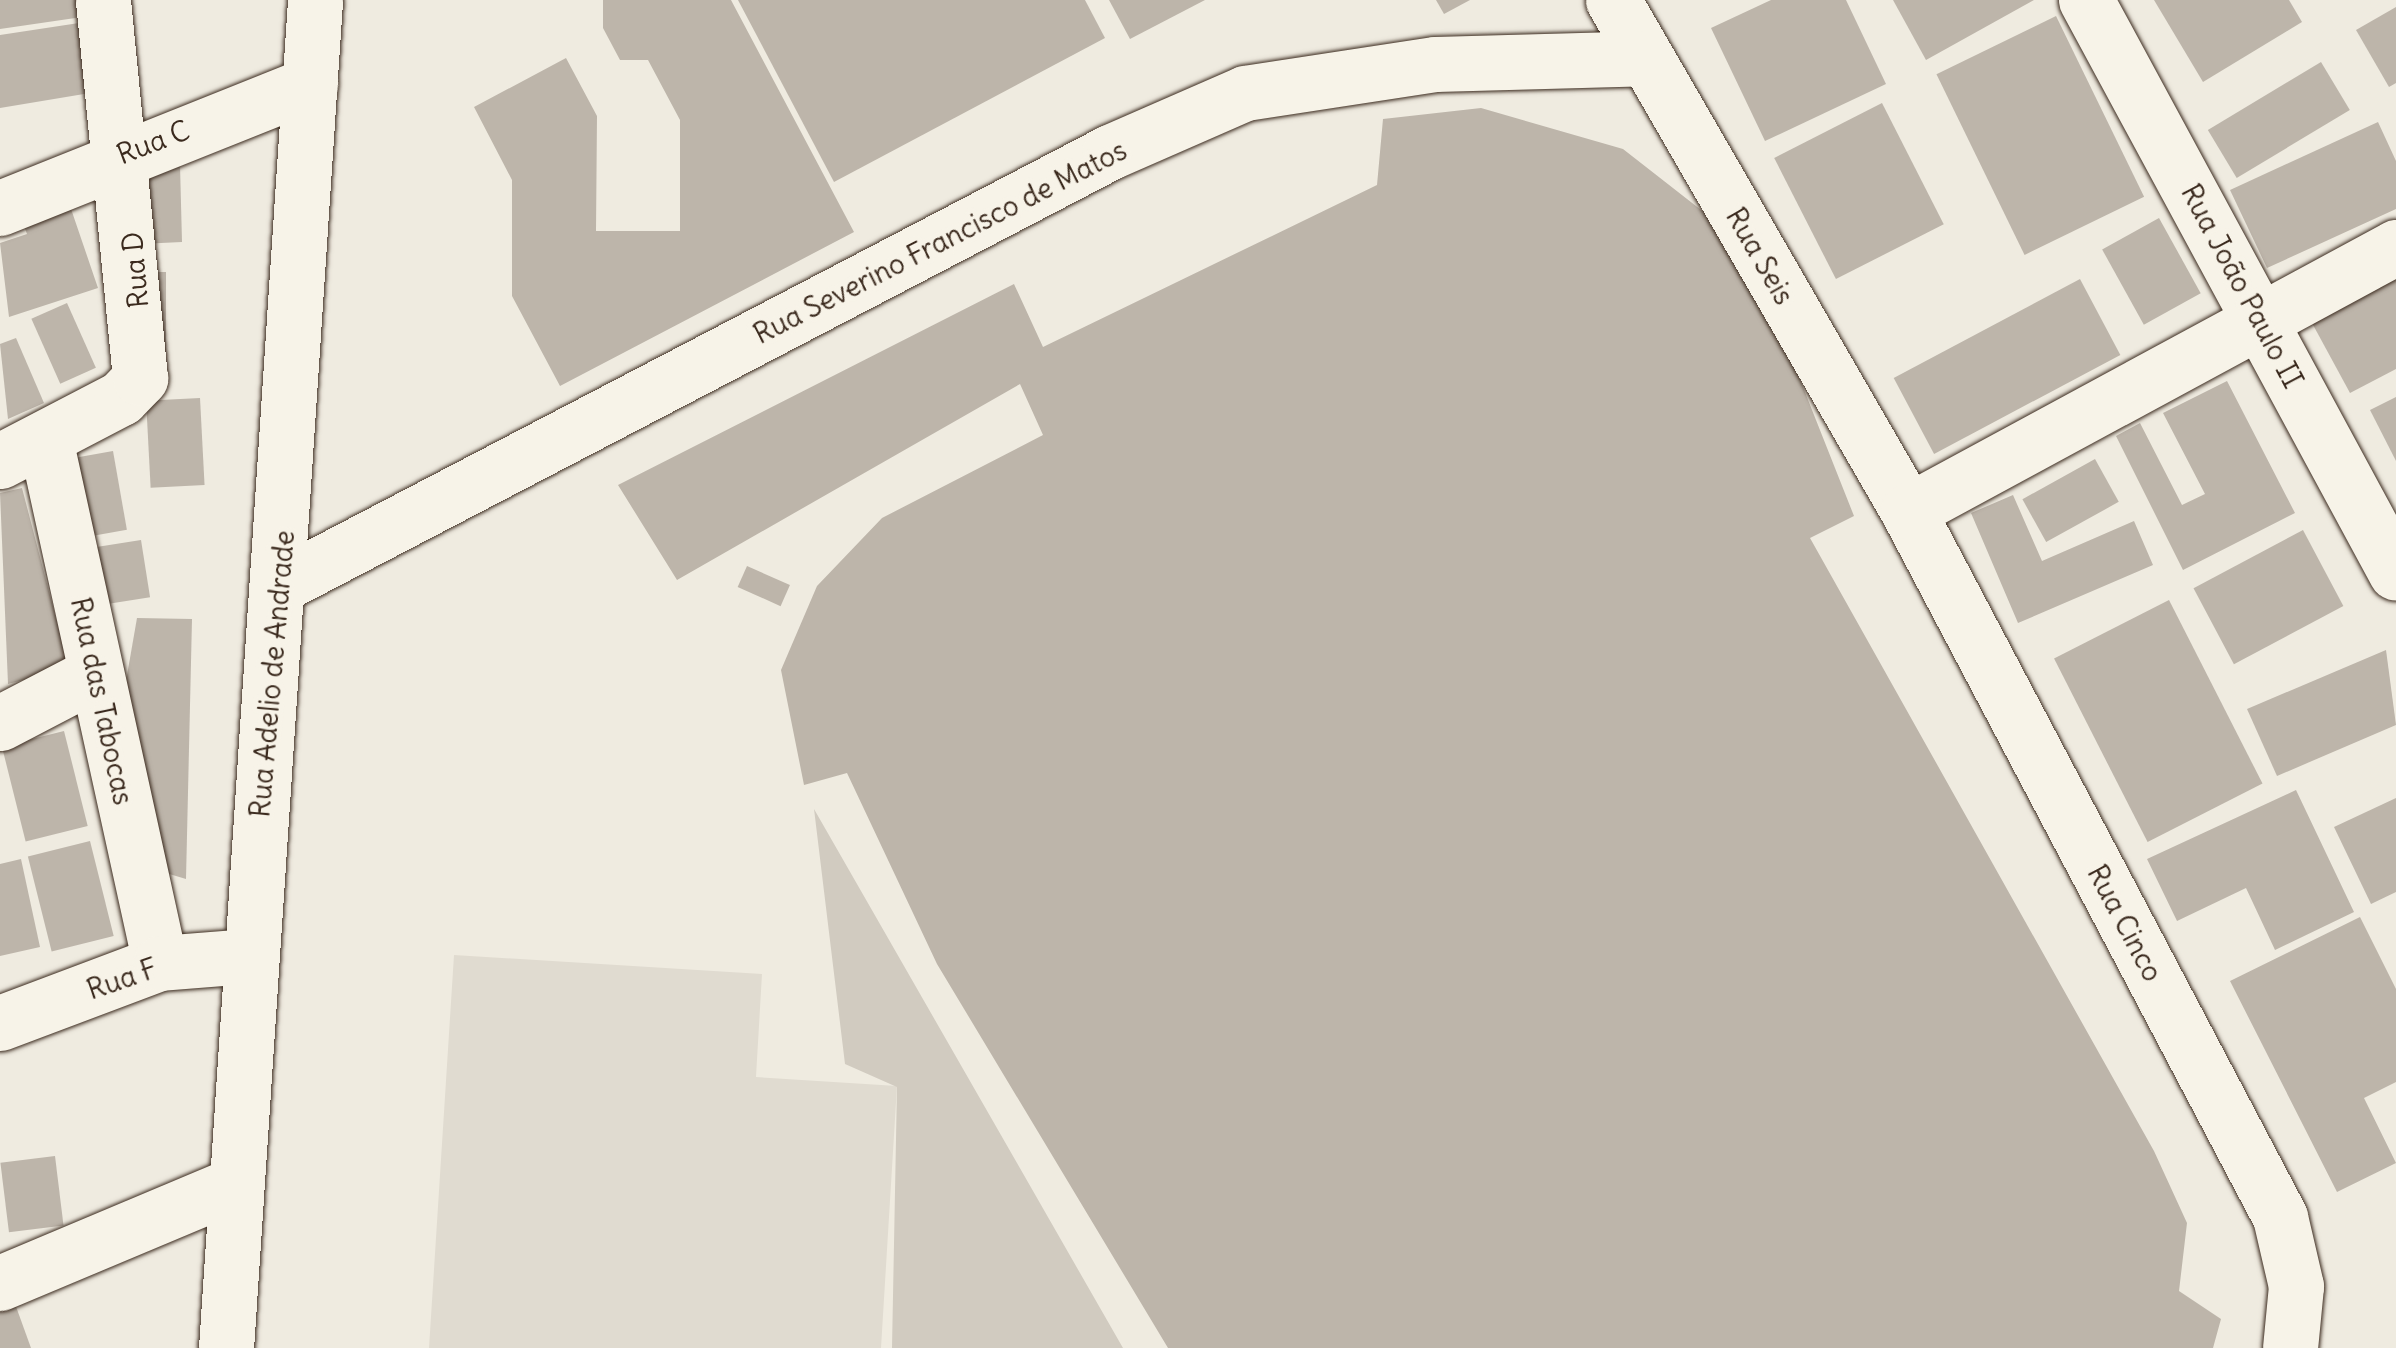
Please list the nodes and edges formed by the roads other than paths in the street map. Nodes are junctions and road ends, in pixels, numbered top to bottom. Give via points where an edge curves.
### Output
1 (103, 0) edge
2 (314, 0) edge
3 (1613, 0) edge
4 (2086, 0) edge
5 (1645, 58) junction
6 (310, 84) junction
7 (124, 151) junction
8 (0, 208) edge
9 (2396, 247) edge
10 (2262, 320) junction
11 (23, 450) edge
12 (1908, 511) junction
13 (2396, 573) edge
14 (280, 584) junction
15 (96, 673) junction
16 (0, 723) edge
17 (248, 956) junction
18 (160, 963) junction
19 (0, 1023) edge
20 (235, 1184) junction
21 (0, 1284) edge
22 (226, 1348) edge
23 (2290, 1348) edge

1 - 7 street, Rua D
2 - 6 street, Rua Adelio de Andrade
3 - 5 street, Rua Seis
4 - 10 street, Rua João Paulo II
5 - 12 street, Rua Seis
5 - 14 street, Rua Severino Francisco de Matos via 1435,64 1245,93 1110,152
6 - 7 street, Rua C
6 - 14 street, Rua Adelio de Andrade
7 - 8 street, Rua C
7 - 11 street, Rua D via 140,378
9 - 10 street
10 - 12 street
10 - 13 street, Rua João Paulo II
11 - 15 street, Rua das Tabocas
12 - 23 street, Rua Cinco via 2280,1217 2296,1286
14 - 17 street, Rua Adelio de Andrade
15 - 16 street
15 - 18 street, Rua das Tabocas
17 - 18 street, Rua F
17 - 20 street, Rua Adelio de Andrade
18 - 19 street, Rua F
20 - 21 street
20 - 22 street, Rua Adelio de Andrade

